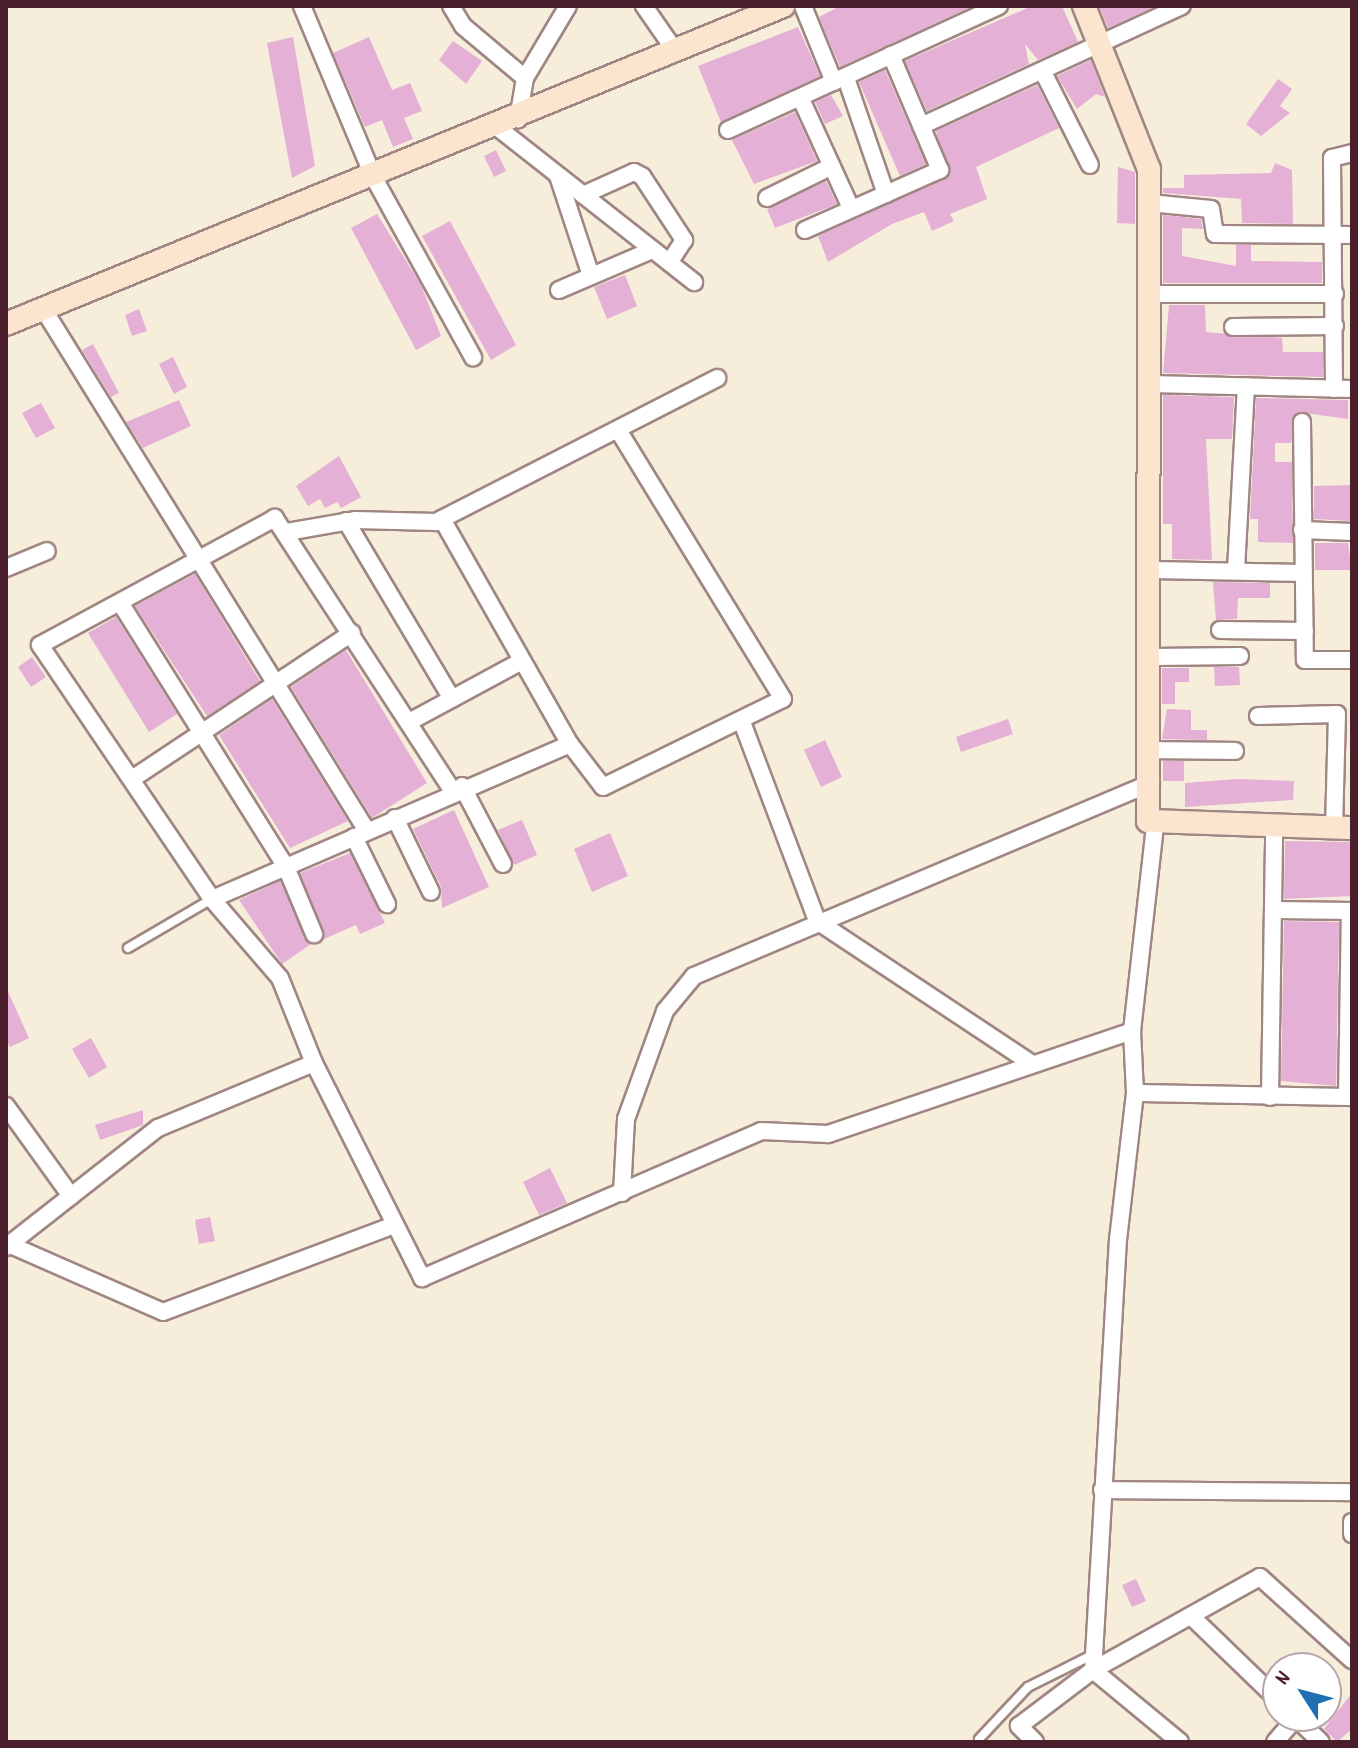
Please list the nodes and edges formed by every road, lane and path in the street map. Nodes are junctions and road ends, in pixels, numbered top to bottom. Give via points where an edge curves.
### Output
1 (302, 6) edge
2 (451, 6) edge
3 (568, 6) edge
4 (644, 6) edge
5 (783, 6) edge
6 (803, 6) edge
7 (999, 6) edge
8 (1084, 6) edge
9 (1182, 6) edge
10 (1101, 43) junction
11 (676, 52) junction
12 (891, 55) junction
13 (1043, 72) junction
14 (525, 78) junction
15 (840, 80) junction
16 (801, 99) junction
17 (507, 123) junction
18 (921, 126) junction
19 (728, 130) dead end
20 (1352, 153) edge
21 (1090, 165) dead end
22 (832, 166) junction
23 (558, 176) junction
24 (374, 178) junction
25 (886, 194) junction
26 (583, 195) junction
27 (767, 198) dead end
28 (1149, 203) junction
29 (850, 206) junction
30 (805, 230) dead end
31 (1333, 235) junction
32 (1352, 235) edge
33 (652, 250) junction
34 (669, 263) junction
35 (591, 276) junction
36 (694, 282) dead end
37 (559, 290) dead end
38 (1150, 294) junction
39 (1335, 294) junction
40 (44, 310) junction
41 (6, 324) edge
42 (1335, 326) junction
43 (1233, 327) dead end
44 (473, 357) dead end
45 (717, 378) dead end
46 (1151, 384) junction
47 (1246, 386) junction
48 (1334, 389) junction
49 (1352, 389) edge
50 (1302, 422) dead end
51 (618, 430) junction
52 (442, 519) junction
53 (346, 521) junction
54 (1302, 530) junction
55 (287, 532) junction
56 (1352, 532) edge
57 (47, 551) dead end
58 (194, 557) junction
59 (6, 568) edge
60 (1153, 570) junction
61 (1236, 570) junction
62 (1303, 573) junction
63 (121, 604) junction
64 (1220, 630) dead end
65 (1305, 631) junction
66 (352, 633) junction
67 (1240, 656) dead end
68 (1153, 657) junction
69 (1352, 660) edge
70 (522, 661) junction
71 (275, 684) junction
72 (452, 699) junction
73 (1258, 716) dead end
74 (409, 722) junction
75 (742, 722) junction
76 (203, 732) junction
77 (1344, 741) edge
78 (570, 744) junction
79 (1151, 750) junction
80 (1235, 751) dead end
81 (132, 779) junction
82 (1151, 783) junction
83 (457, 788) junction
84 (395, 818) junction
85 (1155, 826) junction
86 (1343, 828) edge
87 (1274, 830) junction
88 (361, 834) junction
89 (503, 864) dead end
90 (286, 867) junction
91 (431, 892) dead end
92 (212, 899) junction
93 (387, 904) dead end
94 (1275, 910) junction
95 (1351, 911) edge
96 (817, 921) junction
97 (314, 934) dead end
98 (128, 948) dead end
99 (1350, 1014) edge
100 (1132, 1031) junction
101 (314, 1063) junction
102 (1032, 1064) junction
103 (1135, 1093) junction
104 (1270, 1097) junction
105 (1350, 1097) edge
106 (6, 1106) edge
107 (622, 1193) junction
108 (71, 1196) junction
109 (392, 1226) junction
110 (7, 1245) edge
111 (1102, 1490) junction
112 (1352, 1492) edge
113 (1352, 1522) edge
114 (1352, 1534) edge
115 (1191, 1616) junction
116 (1352, 1660) edge
117 (1094, 1662) junction
118 (1262, 1685) edge
119 (979, 1739) dead end
120 (1035, 1742) edge
121 (1180, 1742) edge

1 - 24 street
2 - 14 street via 463,26
3 - 14 street
4 - 11 street
5 - 11 street
6 - 15 street
7 - 12 street
8 - 10 street
9 - 10 street
10 - 13 street
10 - 28 street via 1147,151
11 - 17 street
12 - 15 street
12 - 18 street
13 - 18 street
13 - 21 street
14 - 17 street
15 - 16 street
15 - 25 street
16 - 19 street
16 - 22 street
17 - 23 street
17 - 24 street
18 - 25 street via 940,170
20 - 31 street via 1332,158
22 - 27 street
22 - 29 street
23 - 26 street
23 - 35 street
24 - 40 street
24 - 44 street
25 - 29 street
26 - 33 street
26 - 34 street via 639,173 684,240
28 - 31 street via 1211,209 1215,234
28 - 38 street
29 - 30 street
31 - 32 street
31 - 39 street
33 - 34 street
33 - 35 street
34 - 36 street
35 - 37 street
38 - 39 street
38 - 46 street
39 - 42 street
40 - 41 street
40 - 58 street
42 - 43 street
42 - 48 street
45 - 51 street
46 - 47 street
46 - 60 street
47 - 48 street
47 - 61 street
48 - 49 street
50 - 54 street
51 - 52 street
51 - 75 street via 783,699
52 - 53 street
52 - 70 street
53 - 55 street
53 - 72 street
54 - 56 street
54 - 62 street
55 - 58 street via 273,518
55 - 66 street
57 - 59 street
58 - 63 street
58 - 71 street
60 - 61 street
60 - 68 street
61 - 62 street
62 - 65 street
63 - 76 street
63 - 81 street via 40,645
64 - 65 street
65 - 69 street via 1305,660
66 - 71 street
66 - 74 street
67 - 68 street
68 - 79 street
70 - 72 street
70 - 78 street
71 - 76 street
71 - 88 street
72 - 74 street
73 - 77 street via 1337,714
74 - 83 street
75 - 78 street via 603,787
75 - 96 street
76 - 81 street
76 - 90 street
77 - 86 street
78 - 83 street
79 - 80 street
79 - 82 street
81 - 92 street
82 - 85 street via 1148,821
82 - 96 street
83 - 84 street
83 - 89 street
84 - 88 street
84 - 91 street
85 - 87 street
85 - 100 street
86 - 87 street
87 - 94 street
88 - 90 street
88 - 93 street
90 - 92 street
90 - 97 street
92 - 98 lane
92 - 101 street via 280,978
94 - 95 street
94 - 104 street
95 - 99 street
96 - 102 street
96 - 107 street via 721,961 675,995 622,1133
99 - 105 street
100 - 102 street
100 - 103 street
101 - 108 street via 158,1128
101 - 109 street
102 - 107 street via 828,1134 761,1131
103 - 104 street
103 - 111 street
104 - 105 street
106 - 108 street
107 - 109 street via 427,1279
108 - 110 street
109 - 110 street via 163,1312
111 - 112 street
111 - 117 street
113 - 114 street
115 - 116 street via 1260,1577
115 - 117 street
115 - 118 street
117 - 119 lane via 1028,1687
117 - 120 street via 1019,1726
117 - 121 street

